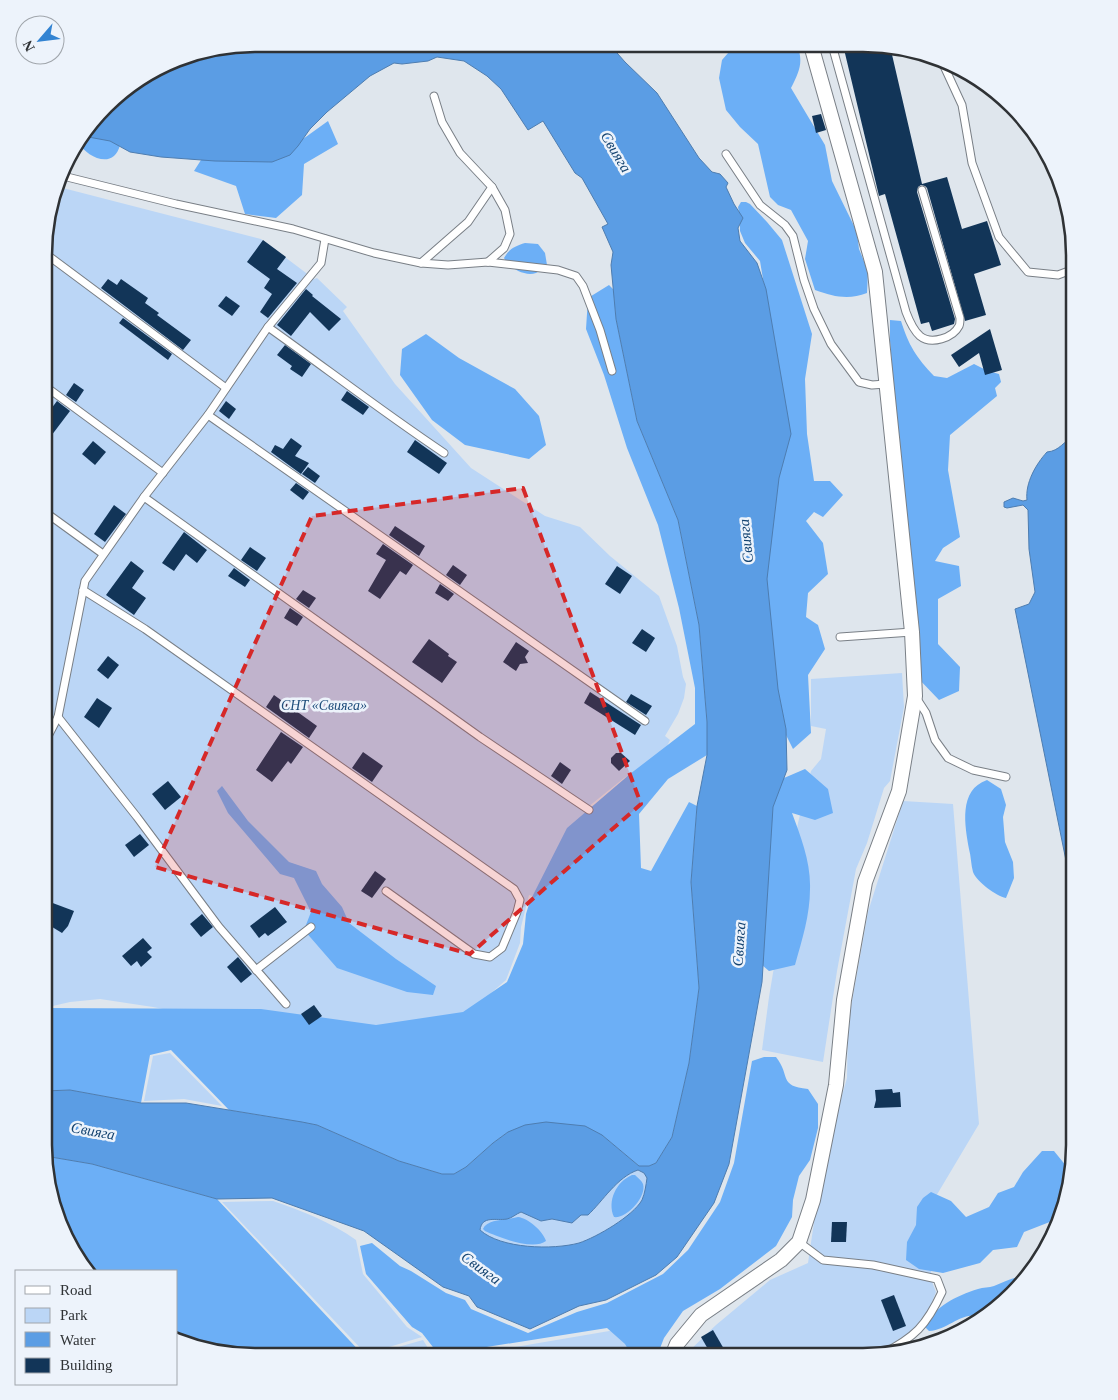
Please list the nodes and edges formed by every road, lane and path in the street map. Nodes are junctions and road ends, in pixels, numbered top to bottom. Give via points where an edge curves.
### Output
1 (813, 52) edge
2 (834, 52) edge
3 (946, 70) edge
4 (434, 96) dead end
5 (726, 154) dead end
6 (68, 177) edge
7 (492, 187) junction
8 (922, 190) dead end
9 (325, 239) junction
10 (52, 258) edge
11 (488, 262) junction
12 (421, 263) junction
13 (1066, 272) edge
14 (268, 327) junction
15 (612, 371) dead end
16 (886, 384) junction
17 (226, 388) junction
18 (52, 391) edge
19 (208, 415) junction
20 (444, 453) dead end
21 (163, 473) junction
22 (144, 497) junction
23 (52, 517) edge
24 (103, 554) junction
25 (82, 590) junction
26 (912, 632) junction
27 (840, 637) dead end
28 (915, 696) junction
29 (58, 717) junction
30 (645, 721) dead end
31 (52, 729) edge
32 (1006, 777) dead end
33 (589, 810) dead end
34 (386, 891) dead end
35 (311, 927) dead end
36 (256, 970) junction
37 (286, 1004) dead end
38 (799, 1242) junction
39 (901, 1344) edge
40 (675, 1348) edge

1 - 16 street via 875,272
2 - 8 lane via 906,312 920,336 929,341 942,340 960,326 960,318
3 - 13 lane via 962,106 972,163 999,237 1028,272
4 - 7 lane via 442,122 460,153
5 - 16 lane via 760,205 785,225 793,236 804,280 830,344 859,382
6 - 9 lane
7 - 11 lane via 505,210 510,234 504,248
7 - 12 lane via 468,222
9 - 12 lane
9 - 14 lane via 322,263
10 - 17 lane
11 - 12 lane
11 - 15 lane via 558,270 576,276 600,330
14 - 17 lane
14 - 20 lane
16 - 26 street
17 - 19 lane
18 - 21 lane
19 - 21 lane
19 - 30 lane
21 - 22 lane
22 - 24 lane
22 - 33 lane via 480,737
23 - 24 lane
24 - 25 lane
25 - 29 lane
25 - 34 lane via 145,630 514,889 520,900 502,948 490,957 474,954
26 - 27 lane
26 - 28 street
28 - 32 lane via 926,712 935,740 948,758 972,770
28 - 38 street via 899,791 865,882 844,1000 836,1085 813,1200
29 - 31 lane
29 - 36 lane via 219,927
35 - 36 lane
36 - 37 lane
38 - 39 lane via 823,1260 873,1265 937,1279 942,1292 936,1304 918,1332
38 - 40 street via 781,1260 701,1315

